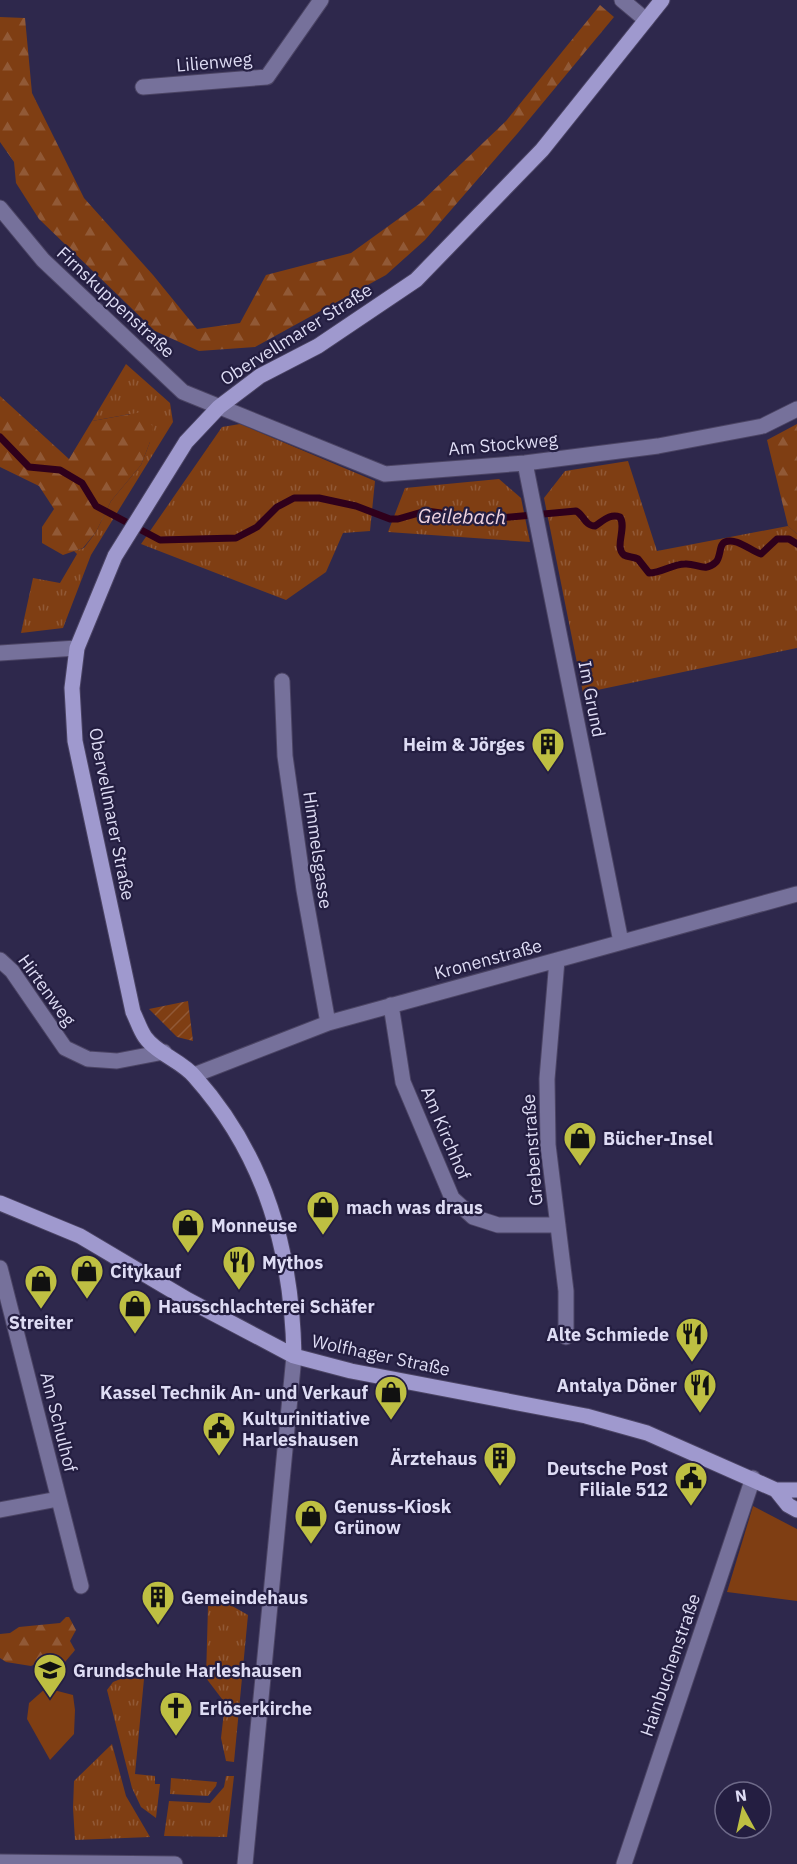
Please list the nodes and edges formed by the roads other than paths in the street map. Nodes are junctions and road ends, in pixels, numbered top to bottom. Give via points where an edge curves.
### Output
1 (321, 0) edge
2 (622, 0) edge
3 (662, 0) edge
4 (646, 20) junction
5 (143, 87) dead end
6 (0, 208) edge
7 (219, 406) junction
8 (797, 409) edge
9 (525, 463) junction
10 (77, 648) junction
11 (0, 653) edge
12 (282, 681) dead end
13 (797, 894) edge
14 (621, 942) junction
15 (0, 960) edge
16 (556, 960) junction
17 (391, 1005) junction
18 (328, 1023) junction
19 (164, 1052) junction
20 (194, 1075) junction
21 (0, 1203) edge
22 (558, 1225) junction
23 (0, 1268) edge
24 (566, 1337) dead end
25 (294, 1356) junction
26 (753, 1478) junction
27 (776, 1490) junction
28 (797, 1490) edge
29 (58, 1499) junction
30 (0, 1510) edge
31 (797, 1510) edge
32 (81, 1586) dead end
33 (0, 1862) edge
34 (175, 1864) edge
35 (245, 1864) edge
36 (624, 1864) edge

1 - 5 street, Lilienweg via 267,77
2 - 4 street
3 - 4 main road, Obervellmarer Straße
4 - 7 main road, Obervellmarer Straße via 542,150 416,279 318,346 260,376
6 - 7 street, Firnskuppenstraße via 43,260 183,392
7 - 9 street, Am Stockweg via 386,474
7 - 10 main road, Obervellmarer Straße via 186,442 115,556
8 - 9 street, Am Stockweg via 763,426 658,446
9 - 14 street, Im Grund
10 - 11 street
10 - 19 main road, Obervellmarer Straße via 72,688 75,741 133,1012 146,1038
12 - 18 street, Himmelsgasse via 285,756
13 - 14 street, Kronenstraße
14 - 16 street, Kronenstraße
15 - 19 street, Hirtenweg via 12,971 65,1048 88,1059 117,1061
16 - 17 street, Kronenstraße
16 - 22 street, Grebenstraße via 547,1079 548,1145
17 - 18 street, Kronenstraße
17 - 22 street, Am Kirchhof via 403,1082 452,1198 473,1217 498,1225
18 - 20 street, Kronenstraße
19 - 20 main road, Obervellmarer Straße
20 - 25 main road, Obervellmarer Straße via 226,1117 274,1215 290,1291
21 - 25 main road, Wolfhager Straße via 80,1236
22 - 24 street, Grebenstraße via 566,1291
23 - 29 street, Am Schulhof
25 - 26 main road, Wolfhager Straße via 351,1371 586,1416 647,1433
25 - 35 street
26 - 27 main road, Wolfhager Straße
26 - 36 street, Hainbuchenstraße
27 - 28 main road, Wolfhager Straße
27 - 31 main road, Wolfhager Straße
29 - 30 street
29 - 32 street, Am Schulhof
33 - 34 street

